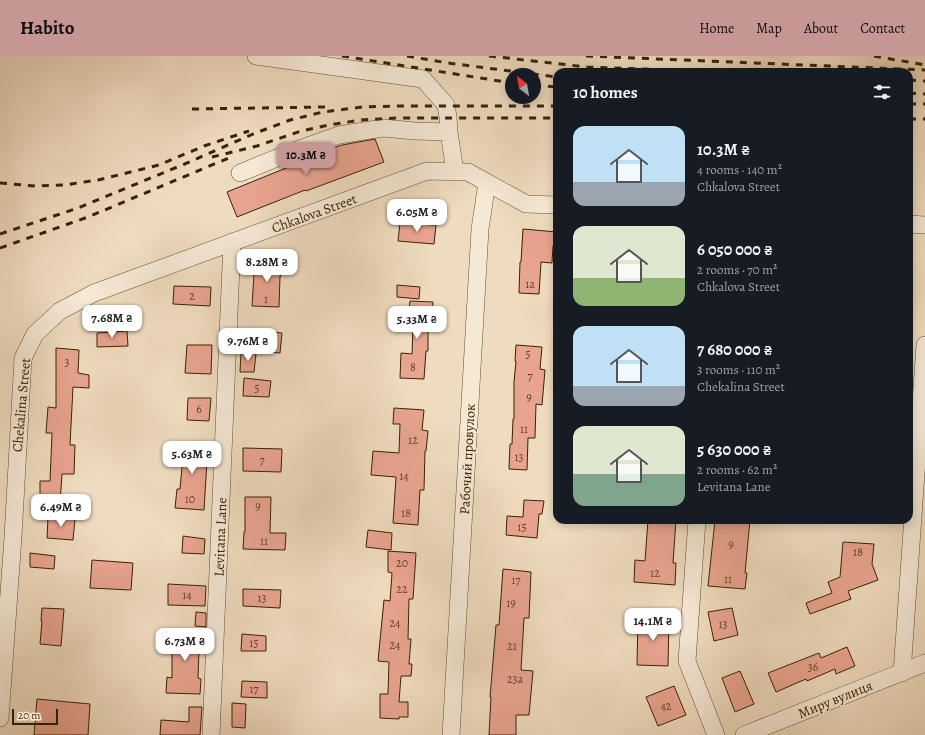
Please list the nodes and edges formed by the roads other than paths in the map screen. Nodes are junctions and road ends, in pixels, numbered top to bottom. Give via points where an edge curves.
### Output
1 (256, 56) edge
2 (449, 132) junction
3 (455, 172) junction
4 (240, 173) dead end
5 (487, 183) junction
6 (553, 205) edge
7 (913, 224) edge
8 (925, 225) edge
9 (232, 242) junction
10 (94, 293) joint
11 (925, 345) edge
12 (913, 516) edge
13 (697, 524) edge
14 (912, 524) edge
15 (6, 536) edge
16 (925, 663) edge
17 (902, 673) junction
18 (0, 718) edge
19 (212, 735) edge
20 (451, 735) edge
21 (716, 735) edge
22 (744, 735) edge

1 - 2 street via 423,79 446,105
2 - 3 street
2 - 4 street via 383,128 339,135
3 - 5 street, Chkalova Street via 468,172
3 - 9 street, Chkalova Street via 427,171
5 - 6 street, Chkalova Street via 526,204
5 - 20 street, Рабочий провулок via 480,229
7 - 8 street
9 - 10 street, Chkalova Street
9 - 19 street, Levitana Lane
10 - 15 street, Chekalina Street via 60,311 45,324 35,334 22,358
11 - 12 street
13 - 21 street via 688,661
14 - 17 street
15 - 18 street, Chekalina Street
16 - 17 street, Миру вулиця
17 - 22 street, Миру вулиця

